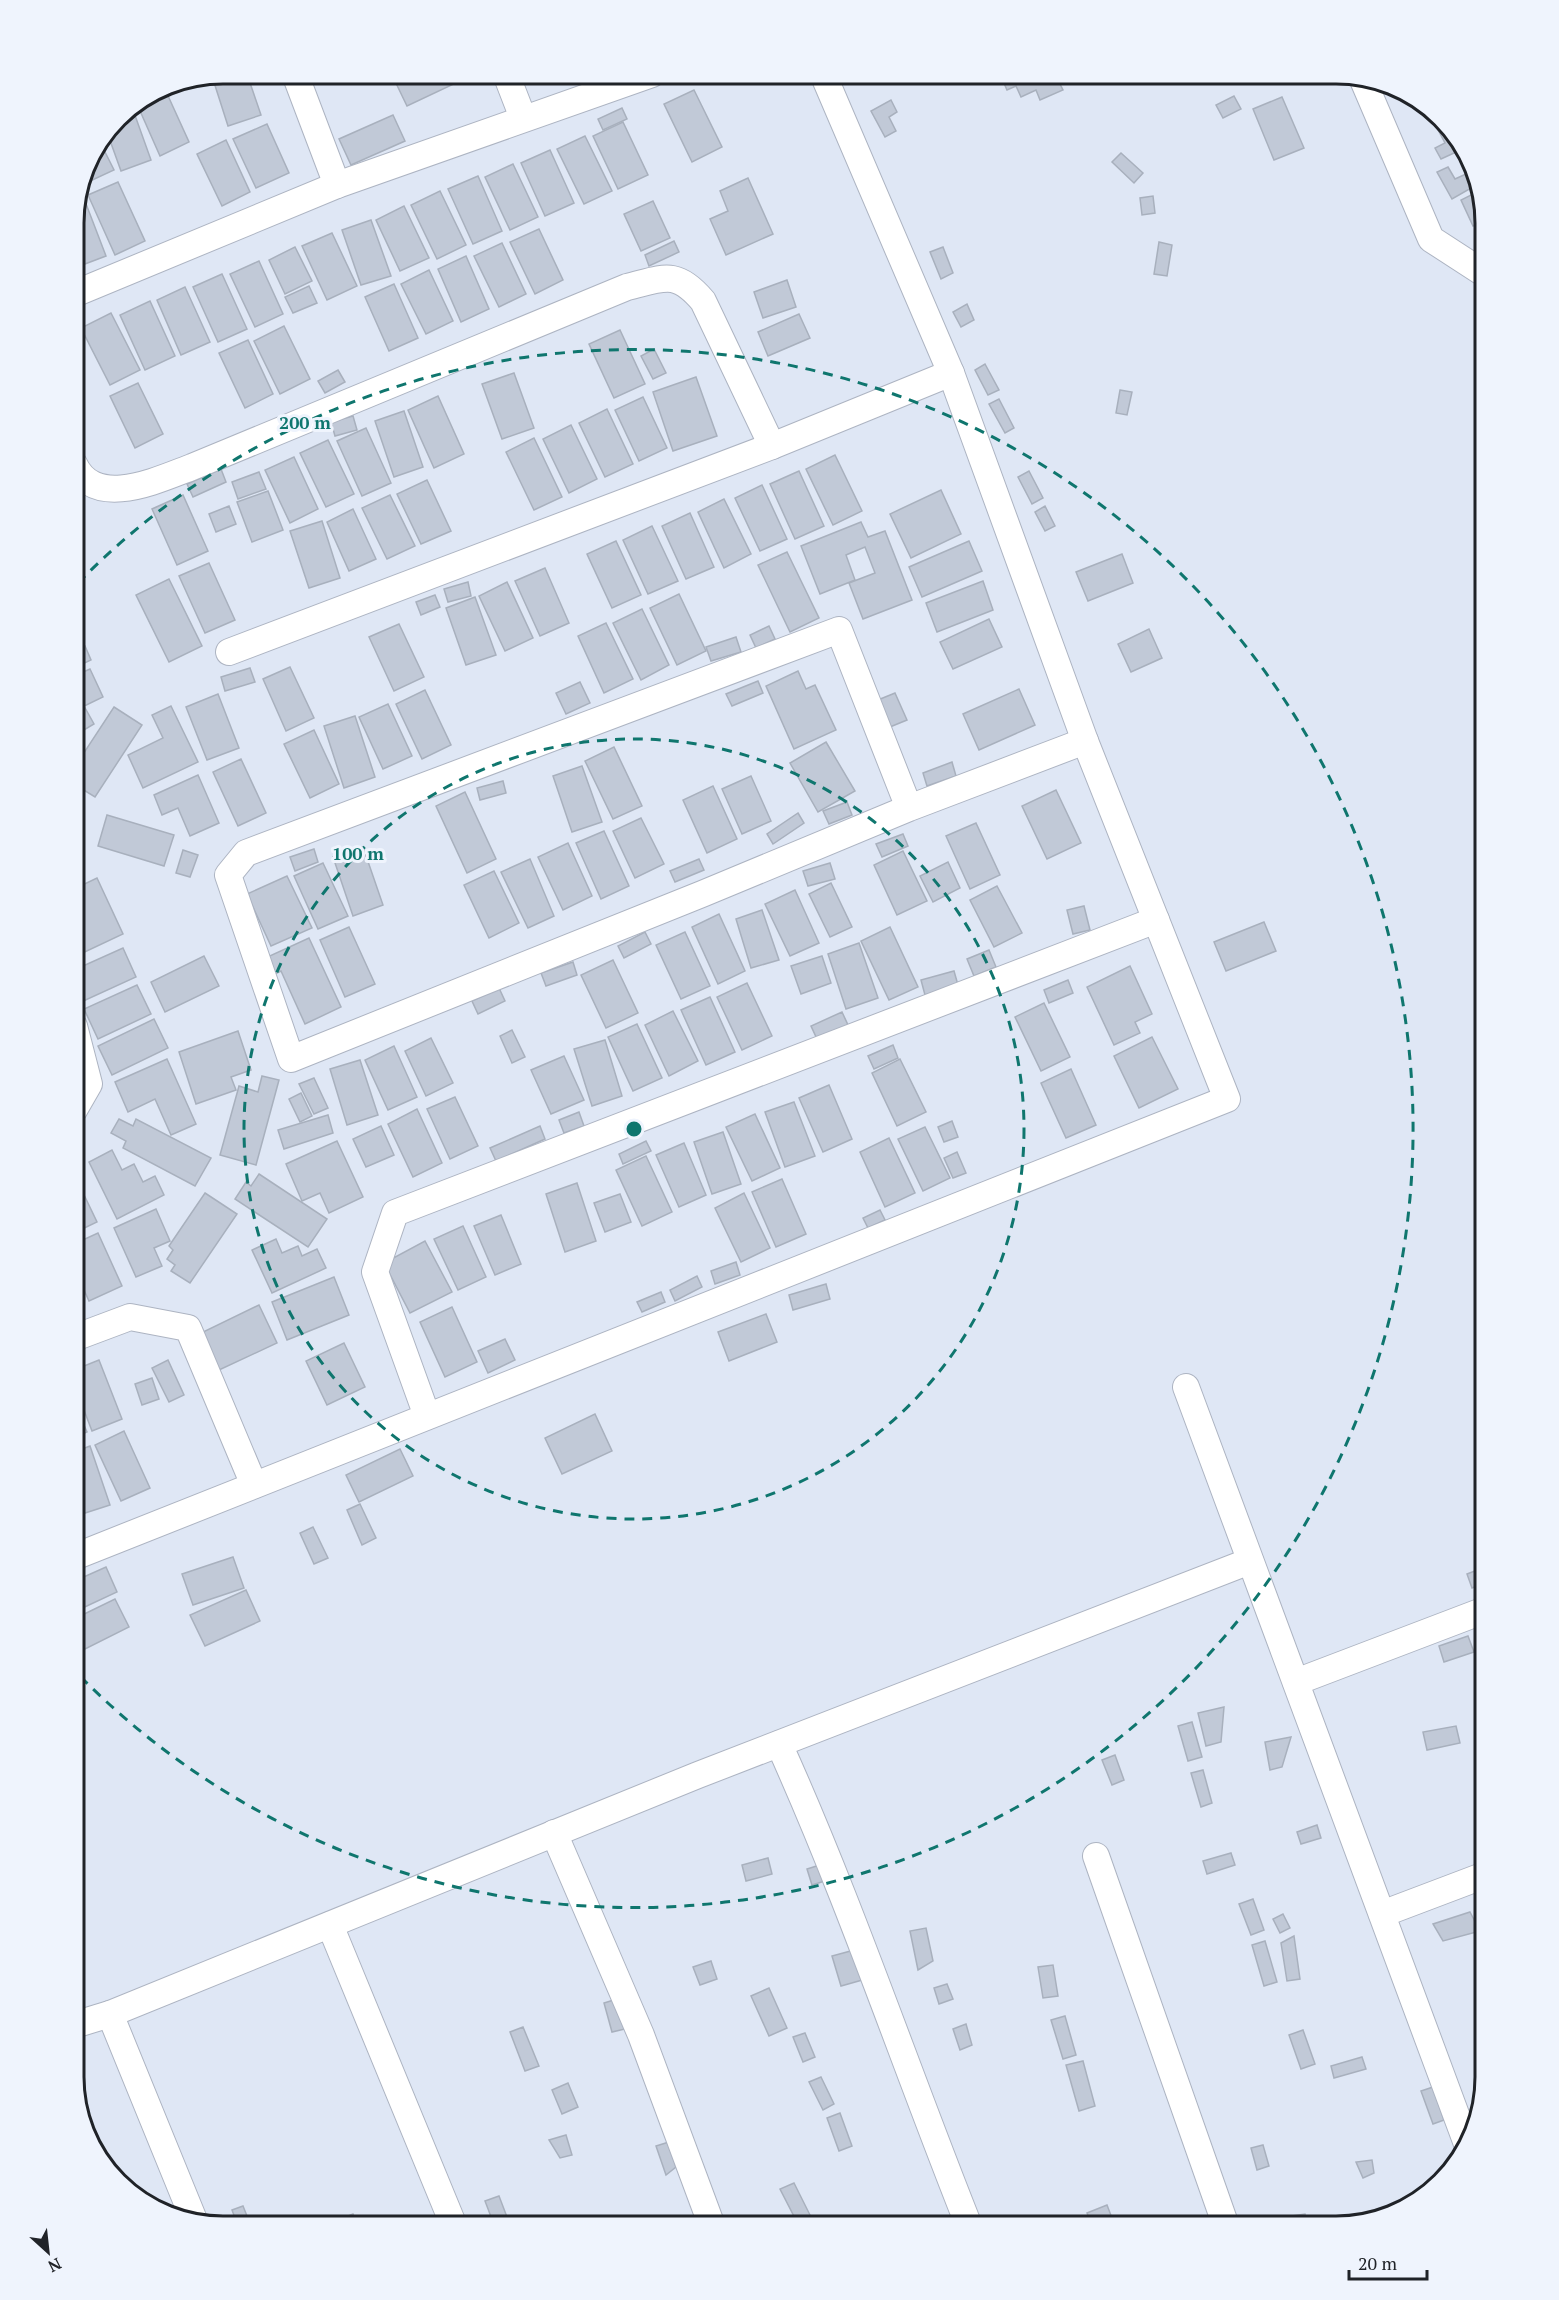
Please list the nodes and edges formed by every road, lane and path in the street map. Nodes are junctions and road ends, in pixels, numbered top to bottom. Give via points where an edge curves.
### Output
1 (299, 84) edge
2 (510, 84) edge
3 (622, 84) edge
4 (827, 84) edge
5 (1366, 88) edge
6 (522, 118) junction
7 (337, 185) junction
8 (1475, 268) edge
9 (84, 290) edge
10 (951, 373) junction
11 (772, 446) junction
12 (84, 477) edge
13 (229, 652) dead end
14 (1085, 741) junction
15 (909, 808) junction
16 (1156, 920) junction
17 (84, 1065) edge
18 (84, 1093) edge
19 (84, 1334) edge
20 (1186, 1387) dead end
21 (427, 1416) junction
22 (254, 1485) junction
23 (84, 1553) edge
24 (1250, 1561) junction
25 (1475, 1614) edge
26 (1296, 1682) junction
27 (779, 1744) junction
28 (554, 1833) junction
29 (1096, 1856) dead end
30 (1475, 1879) edge
31 (1382, 1914) junction
32 (330, 1925) junction
33 (110, 2014) junction
34 (84, 2022) edge
35 (1463, 2132) edge
36 (191, 2212) edge
37 (450, 2216) edge
38 (708, 2216) edge
39 (965, 2216) edge
40 (1222, 2216) edge

1 - 7 street
2 - 6 street
3 - 6 street
4 - 10 street
5 - 8 street via 1431,239
6 - 7 street
7 - 9 street
10 - 11 street
10 - 14 street
11 - 12 street via 704,301 677,278 627,287 149,483 117,489 96,487
11 - 13 street
14 - 15 street
14 - 16 street
15 - 15 street via 291,1059 228,875 246,853 839,630
16 - 21 street via 395,1213 375,1272
16 - 21 street via 1227,1099
17 - 18 street via 89,1084
19 - 22 street via 130,1317 188,1328
20 - 24 street
21 - 22 street
22 - 23 street
24 - 26 street
24 - 27 street
25 - 26 street
26 - 31 street
27 - 28 street
27 - 39 street via 841,1888
28 - 32 street
28 - 38 street via 641,2035
29 - 40 street
30 - 31 street
31 - 35 street
32 - 33 street
32 - 37 street
33 - 34 street
33 - 36 street

